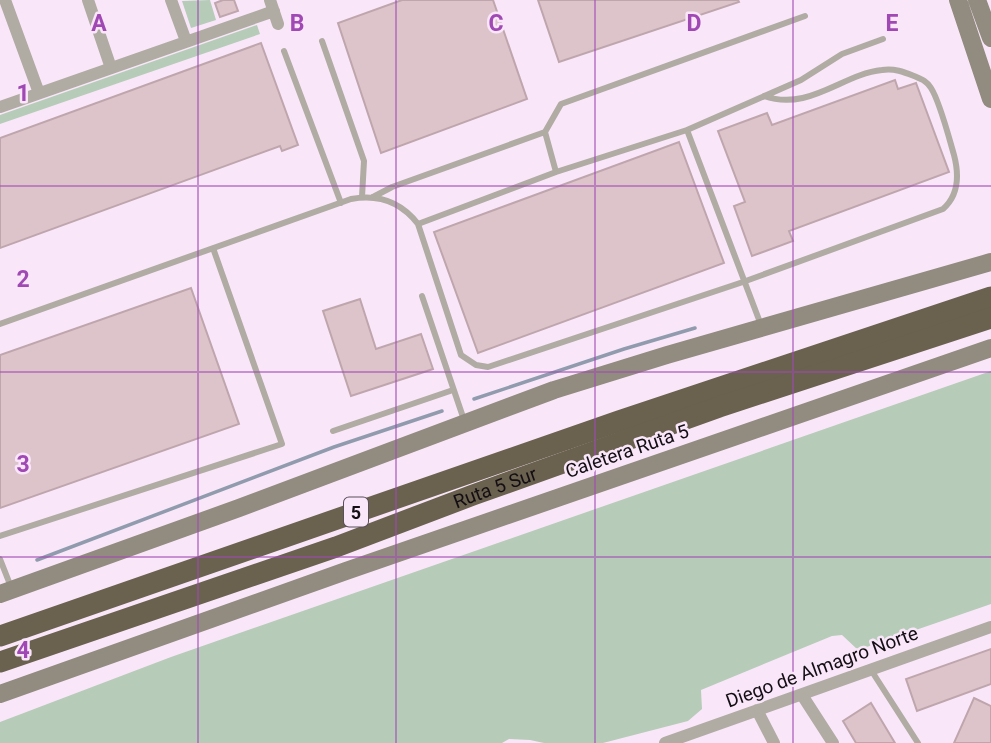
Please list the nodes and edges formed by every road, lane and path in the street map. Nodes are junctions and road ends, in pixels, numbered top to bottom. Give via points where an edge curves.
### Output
1 (5, 0) edge
2 (88, 0) edge
3 (171, 0) edge
4 (958, 0) edge
5 (977, 0) edge
6 (272, 5) edge
7 (805, 16) dead end
8 (278, 24) dead end
9 (967, 29) junction
10 (988, 31) edge
11 (883, 39) dead end
12 (186, 41) junction
13 (322, 41) dead end
14 (284, 51) dead end
15 (111, 68) junction
16 (38, 93) junction
17 (764, 96) junction
18 (991, 99) edge
19 (0, 107) edge
20 (687, 130) junction
21 (545, 132) junction
22 (556, 172) junction
23 (362, 197) junction
24 (373, 198) junction
25 (341, 203) junction
26 (418, 224) junction
27 (213, 248) junction
28 (991, 262) edge
29 (743, 282) junction
30 (422, 296) dead end
31 (991, 297) edge
32 (991, 318) edge
33 (0, 324) edge
34 (762, 327) junction
35 (991, 348) edge
36 (453, 390) junction
37 (465, 422) junction
38 (333, 431) dead end
39 (0, 536) edge
40 (0, 559) edge
41 (6, 592) edge
42 (991, 627) edge
43 (0, 636) edge
44 (0, 662) edge
45 (871, 670) junction
46 (0, 694) edge
47 (802, 695) junction
48 (757, 710) junction
49 (665, 743) edge
50 (774, 743) edge
51 (833, 743) edge
52 (918, 743) edge

1 - 16 street
2 - 15 street
3 - 12 street
4 - 9 street
5 - 10 street
6 - 8 street
6 - 12 street
7 - 21 lane via 568,100
9 - 10 street
9 - 18 street
11 - 17 lane via 842,54
12 - 15 street
13 - 23 lane via 364,161
14 - 25 lane
15 - 16 street
16 - 19 street
17 - 20 lane
17 - 29 lane via 801,99 880,70 920,78 932,90 954,156 957,187 943,209
20 - 22 lane
20 - 29 lane
21 - 22 lane
21 - 24 lane
22 - 26 lane
23 - 24 lane
23 - 25 lane
24 - 26 lane via 394,203
25 - 27 lane
26 - 29 lane via 461,355 482,366 500,364
27 - 33 lane
27 - 39 lane via 282,444
28 - 34 street
29 - 34 lane
30 - 36 lane
31 - 43 highway, Ruta 5 Sur / 5
32 - 44 highway, Ruta 5 Sur / 5 via 706,412 336,547
34 - 37 street via 600,375
35 - 46 street, Caletera Ruta 5
36 - 37 lane
36 - 38 lane
37 - 41 street
40 - 41 lane
42 - 45 street, Diego de Almagro Norte
45 - 47 street, Diego de Almagro Norte
45 - 52 lane
47 - 48 street, Diego de Almagro Norte
47 - 51 street
48 - 49 street, Diego de Almagro Norte
48 - 50 street

